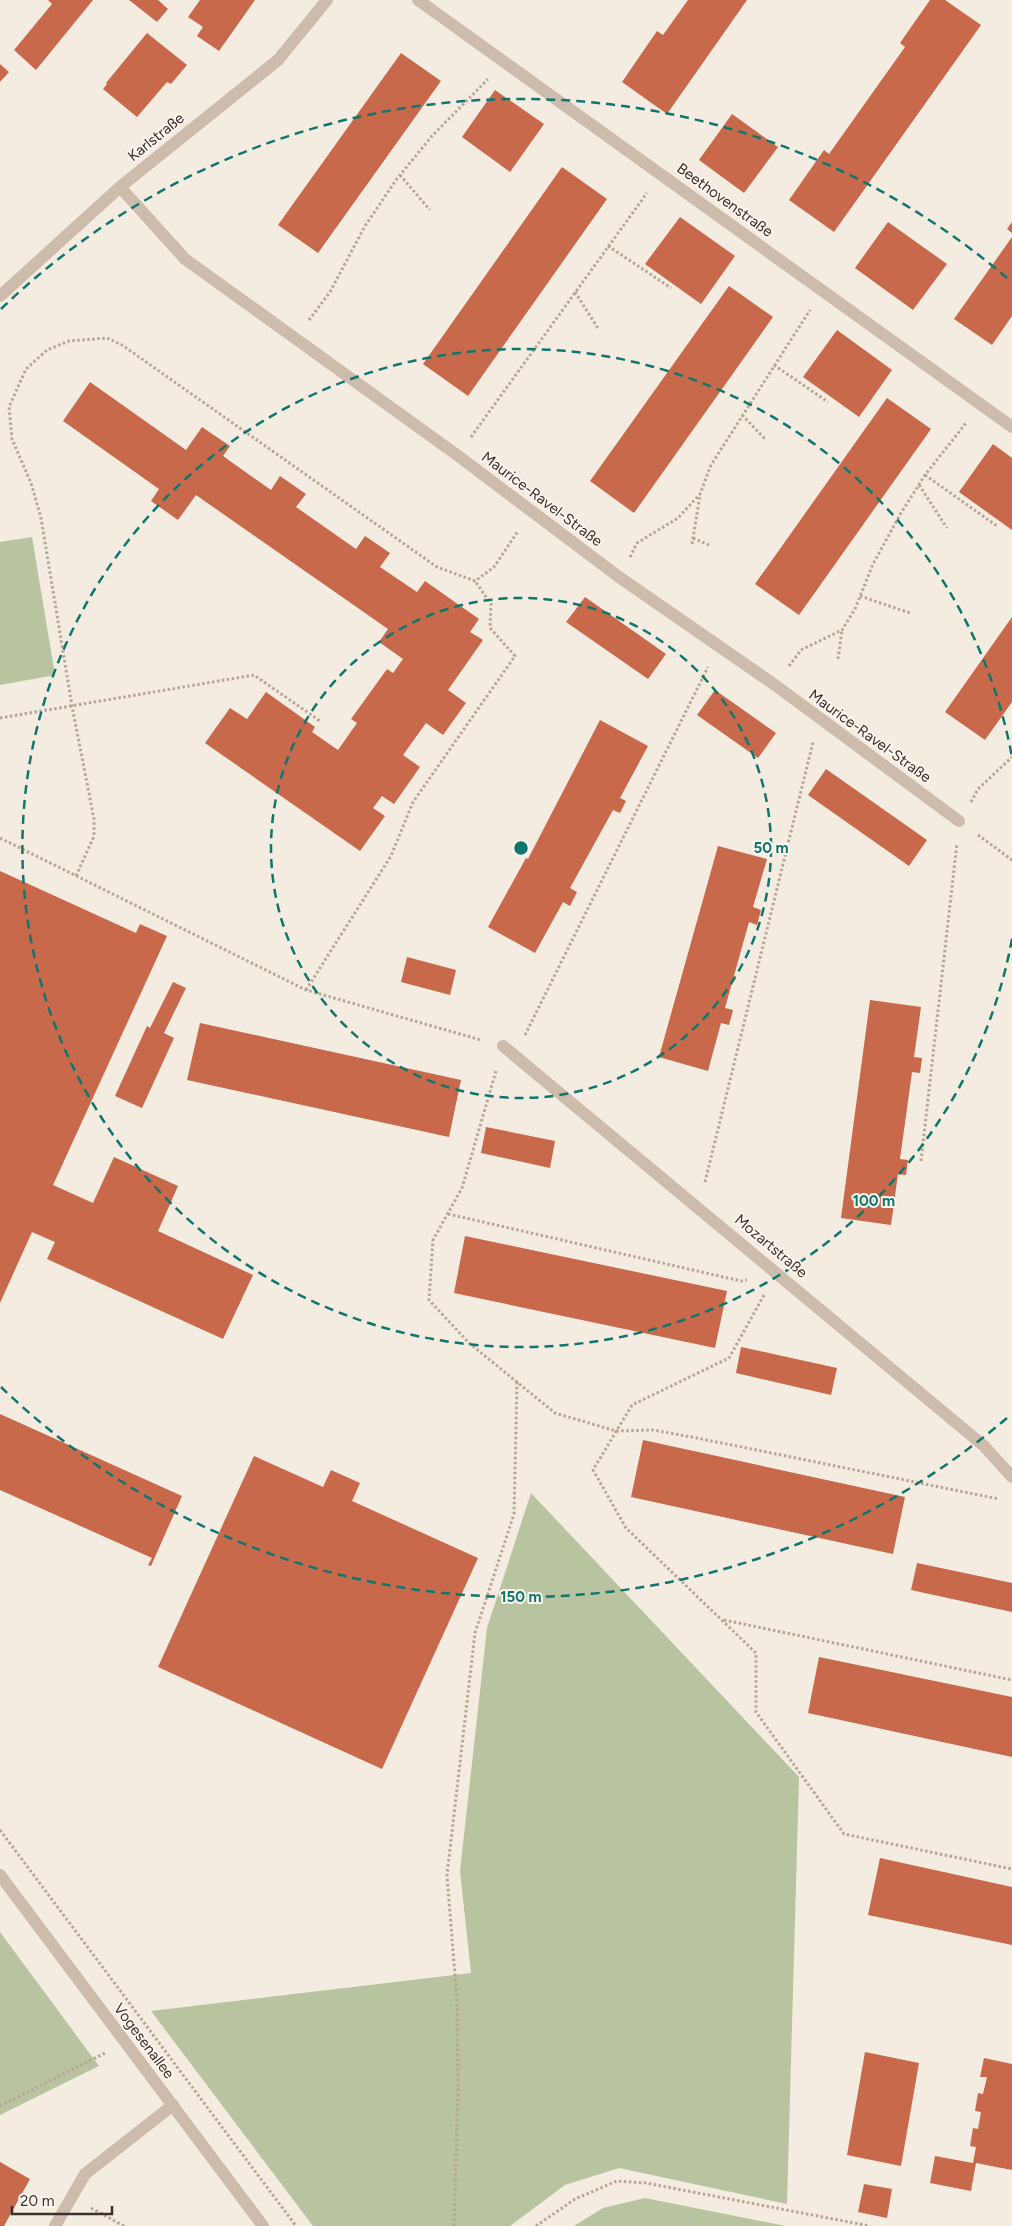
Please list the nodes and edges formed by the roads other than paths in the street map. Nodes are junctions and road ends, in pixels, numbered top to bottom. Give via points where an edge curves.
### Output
1 (327, 0) edge
2 (418, 0) edge
3 (120, 187) junction
4 (0, 296) edge
5 (1012, 427) edge
6 (959, 821) road end
7 (503, 1046) road end
8 (1012, 1477) edge
9 (0, 1876) edge
10 (173, 2105) junction
11 (55, 2226) edge
12 (263, 2226) edge

1 - 3 street, Karlstraße via 278,60
2 - 5 street, Beethovenstraße
3 - 4 street, Karlstraße
3 - 6 street, Maurice-Ravel-Straße via 185,259
7 - 8 street, Mozartstraße via 984,1446
9 - 10 street, Vogesenallee
10 - 11 street via 85,2174
10 - 12 street, Vogesenallee

